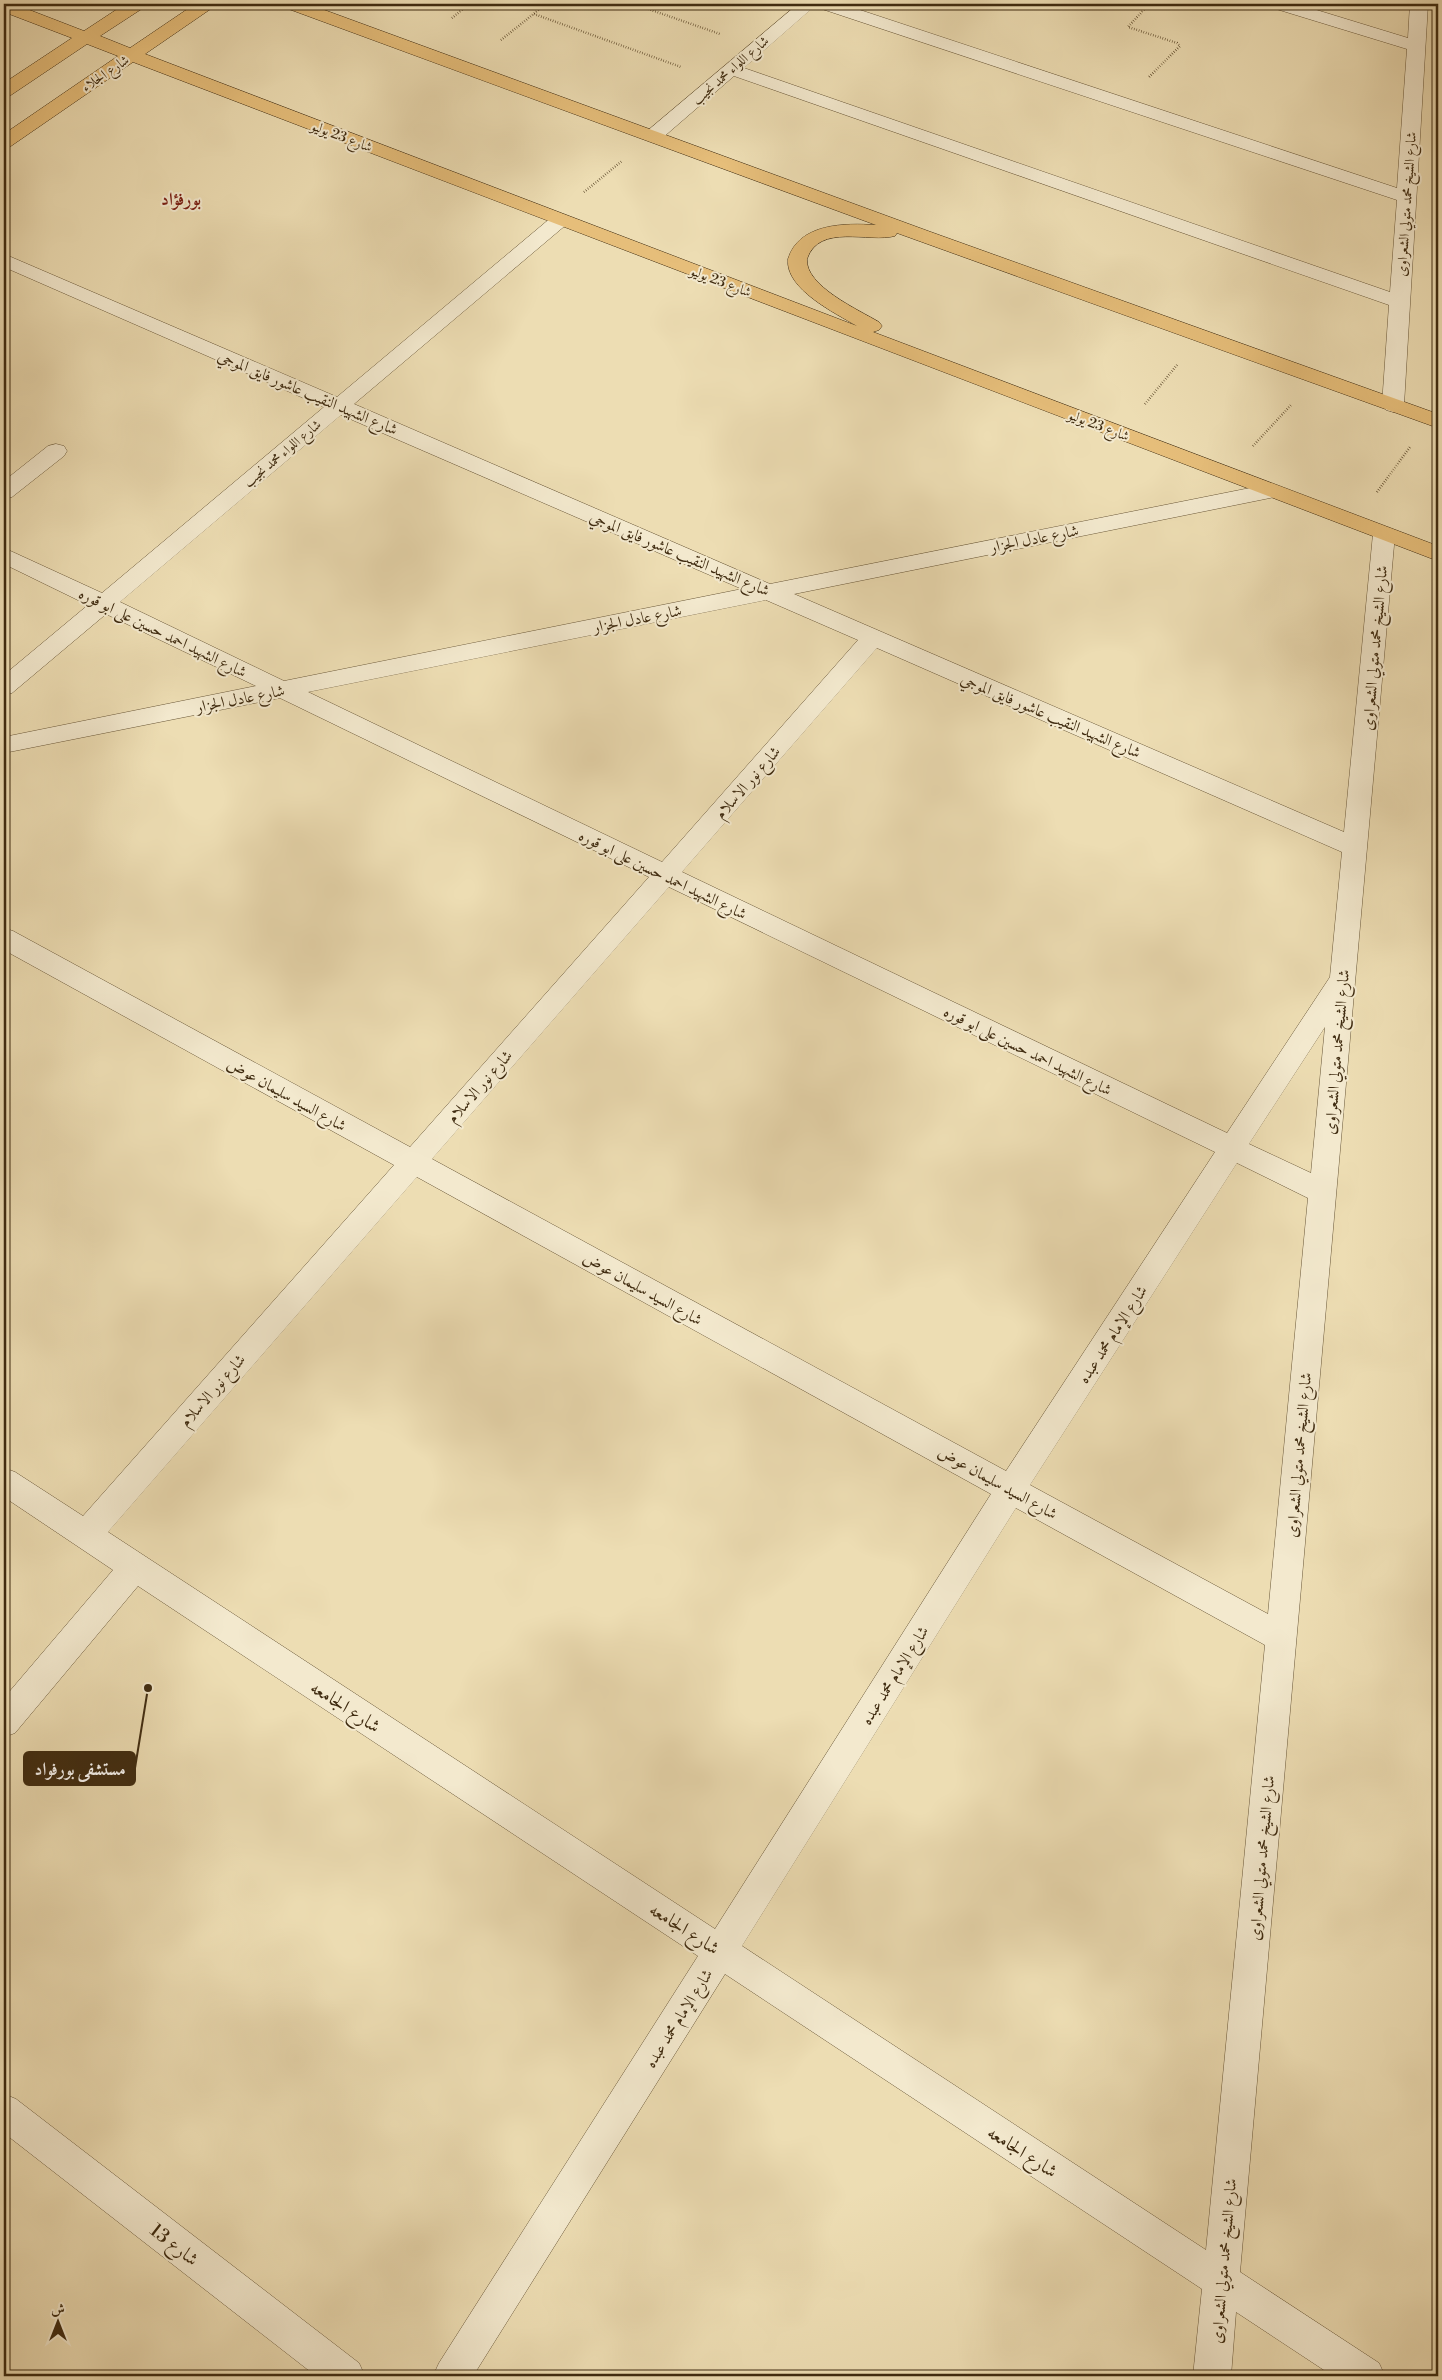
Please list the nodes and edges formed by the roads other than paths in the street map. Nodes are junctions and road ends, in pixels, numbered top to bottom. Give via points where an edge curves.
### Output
1 (137, 4) edge
2 (206, 4) edge
3 (292, 4) edge
4 (808, 4) edge
5 (825, 4) edge
6 (1278, 4) edge
7 (1419, 4) edge
8 (4, 6) edge
9 (86, 37) junction
10 (1416, 46) junction
11 (131, 55) junction
12 (725, 75) junction
13 (4, 92) edge
14 (653, 136) junction
15 (4, 142) edge
16 (1406, 197) junction
17 (556, 219) junction
18 (922, 235) junction
19 (4, 260) edge
20 (1400, 302) junction
21 (912, 353) junction
22 (1393, 405) junction
23 (339, 406) junction
24 (1435, 420) edge
25 (56, 451) dead end
26 (1270, 491) junction
27 (4, 492) edge
28 (1384, 534) junction
29 (1438, 554) edge
30 (4, 555) edge
31 (768, 592) junction
32 (103, 604) junction
33 (873, 638) junction
34 (4, 687) edge
35 (282, 689) junction
36 (4, 745) edge
37 (1355, 847) junction
38 (665, 874) junction
39 (4, 938) edge
40 (1343, 978) junction
41 (1233, 1149) junction
42 (412, 1162) junction
43 (1323, 1192) junction
44 (4, 1481) edge
45 (1011, 1489) junction
46 (86, 1535) junction
47 (136, 1567) junction
48 (1282, 1638) junction
49 (4, 1722) edge
50 (720, 1952) junction
51 (4, 2111) edge
52 (1221, 2281) junction
53 (346, 2376) edge
54 (452, 2376) edge
55 (1212, 2376) edge
56 (1366, 2376) edge

1 - 9 main road
2 - 11 main road, شارع الجلاء
3 - 14 main road
4 - 12 street, شارع اللواء محمد نجيب
5 - 16 street
6 - 10 street
7 - 10 street, شارع الشيخ محمد متولي الشعراوى
8 - 9 main road, شارع 23 يوليو
9 - 11 main road, شارع 23 يوليو
9 - 13 main road
10 - 16 street, شارع الشيخ محمد متولي الشعراوى
11 - 15 main road, شارع الجلاء
11 - 17 main road, شارع 23 يوليو
12 - 14 street, شارع اللواء محمد نجيب
12 - 20 street
14 - 18 main road
16 - 20 street, شارع الشيخ محمد متولي الشعراوى
17 - 21 main road, شارع 23 يوليو
17 - 23 street, شارع اللواء محمد نجيب
18 - 21 main road via 851,229 833,232 806,245 798,255 797,266 801,277 811,286
18 - 22 main road
19 - 23 street, شارع الشهيد النقيب عاشور فايق الموجي
20 - 22 street, شارع الشيخ محمد متولي الشعراوى
21 - 26 main road, شارع 23 يوليو
22 - 24 main road
23 - 31 street, شارع الشهيد النقيب عاشور فايق الموجي
23 - 32 street, شارع اللواء محمد نجيب
25 - 27 street
26 - 28 main road, شارع 23 يوليو
26 - 31 street, شارع عادل الجزار
28 - 29 main road, شارع 23 يوليو
28 - 37 street, شارع الشيخ محمد متولي الشعراوى
30 - 32 street, شارع الشهيد احمد حسين على ابو قوره
31 - 33 street, شارع الشهيد النقيب عاشور فايق الموجي
31 - 35 street, شارع عادل الجزار
32 - 34 street, شارع اللواء محمد نجيب
32 - 35 street, شارع الشهيد احمد حسين على ابو قوره
33 - 37 street, شارع الشهيد النقيب عاشور فايق الموجي
33 - 38 street, شارع نور الاسلام
35 - 36 street, شارع عادل الجزار
35 - 38 street, شارع الشهيد احمد حسين على ابو قوره
37 - 40 street, شارع الشيخ محمد متولي الشعراوى
38 - 41 street, شارع الشهيد احمد حسين على ابو قوره
38 - 42 street, شارع نور الاسلام
39 - 42 street, شارع السيد سليمان عوض
40 - 41 street, شارع الإمام محمد عبده
40 - 43 street, شارع الشيخ محمد متولي الشعراوى
41 - 43 street, شارع الشهيد احمد حسين على ابو قوره
41 - 45 street, شارع الإمام محمد عبده
42 - 45 street, شارع السيد سليمان عوض
42 - 46 street, شارع نور الاسلام
43 - 48 street, شارع الشيخ محمد متولي الشعراوى
44 - 46 street, شارع الجامعه
45 - 48 street, شارع السيد سليمان عوض
45 - 50 street, شارع الإمام محمد عبده
46 - 47 street, شارع الجامعه
47 - 49 street
47 - 50 street, شارع الجامعه
48 - 52 street, شارع الشيخ محمد متولي الشعراوى
50 - 52 street, شارع الجامعه
50 - 54 street, شارع الإمام محمد عبده
51 - 53 street, شارع 13
52 - 55 street, شارع الشيخ محمد متولي الشعراوى
52 - 56 street, شارع الجامعه

